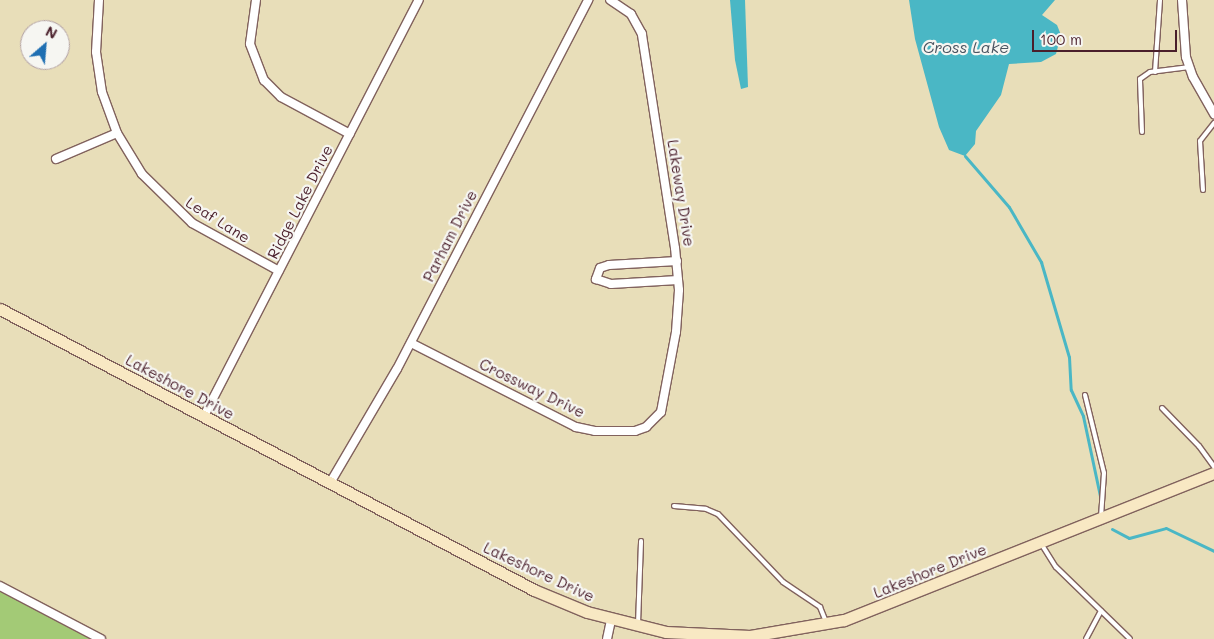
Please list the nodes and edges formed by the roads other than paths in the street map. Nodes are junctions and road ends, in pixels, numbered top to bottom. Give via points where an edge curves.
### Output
1 (98, 0) edge
2 (256, 0) edge
3 (419, 0) edge
4 (588, 0) edge
5 (610, 0) edge
6 (1160, 0) edge
7 (1182, 0) edge
8 (1190, 67) junction
9 (1155, 72) junction
10 (1214, 114) edge
11 (1214, 123) edge
12 (1142, 132) dead end
13 (117, 133) junction
14 (350, 134) junction
15 (56, 159) dead end
16 (1202, 190) dead end
17 (677, 261) junction
18 (279, 271) junction
19 (678, 280) junction
20 (0, 309) edge
21 (411, 343) junction
22 (1085, 395) dead end
23 (665, 404) joint
24 (1162, 408) dead end
25 (204, 416) junction
26 (1214, 468) edge
27 (1214, 473) edge
28 (330, 483) junction
29 (674, 506) dead end
30 (1100, 519) junction
31 (641, 541) dead end
32 (1040, 543) junction
33 (0, 586) edge
34 (1101, 611) junction
35 (611, 620) junction
36 (826, 624) junction
37 (638, 626) junction
38 (101, 639) edge
39 (607, 639) edge
40 (1086, 639) edge
41 (1130, 639) edge

1 - 13 street, Leaf Lane via 99,77
2 - 14 street via 250,44 264,80 281,98
3 - 14 street, Ridge Lake Drive
4 - 21 street, Parham Drive
5 - 17 street, Lakeway Drive via 631,14 642,34
6 - 9 lane
7 - 8 street via 1182,35
8 - 9 lane
8 - 10 street
9 - 12 lane via 1144,75 1138,84
11 - 16 lane via 1200,141
13 - 15 street
13 - 18 street, Leaf Lane via 142,174 170,206 215,238
14 - 18 street, Ridge Lake Drive
17 - 19 street, Lakeway Drive
17 - 19 street via 609,265 600,268 596,279 611,284
18 - 25 street, Ridge Lake Drive
19 - 23 street, Lakeway Drive via 676,332
20 - 25 main road, Lakeshore Drive
21 - 23 street, Crossway Drive via 567,424 586,430 641,430 654,421
21 - 28 street, Parham Drive
22 - 30 lane via 1104,473
24 - 26 lane via 1199,446
25 - 28 main road, Lakeshore Drive
27 - 30 main road, Lakeshore Drive
28 - 35 main road, Lakeshore Drive via 534,590
29 - 36 lane via 711,509 718,514 783,582 820,607
30 - 32 main road, Lakeshore Drive
31 - 37 lane
32 - 34 lane via 1056,567
32 - 36 main road, Lakeshore Drive via 870,611
33 - 38 street
34 - 40 lane
34 - 41 lane
35 - 37 main road, Lakeshore Drive
35 - 39 street
36 - 37 main road, Lakeshore Drive via 772,634 727,636 686,634

